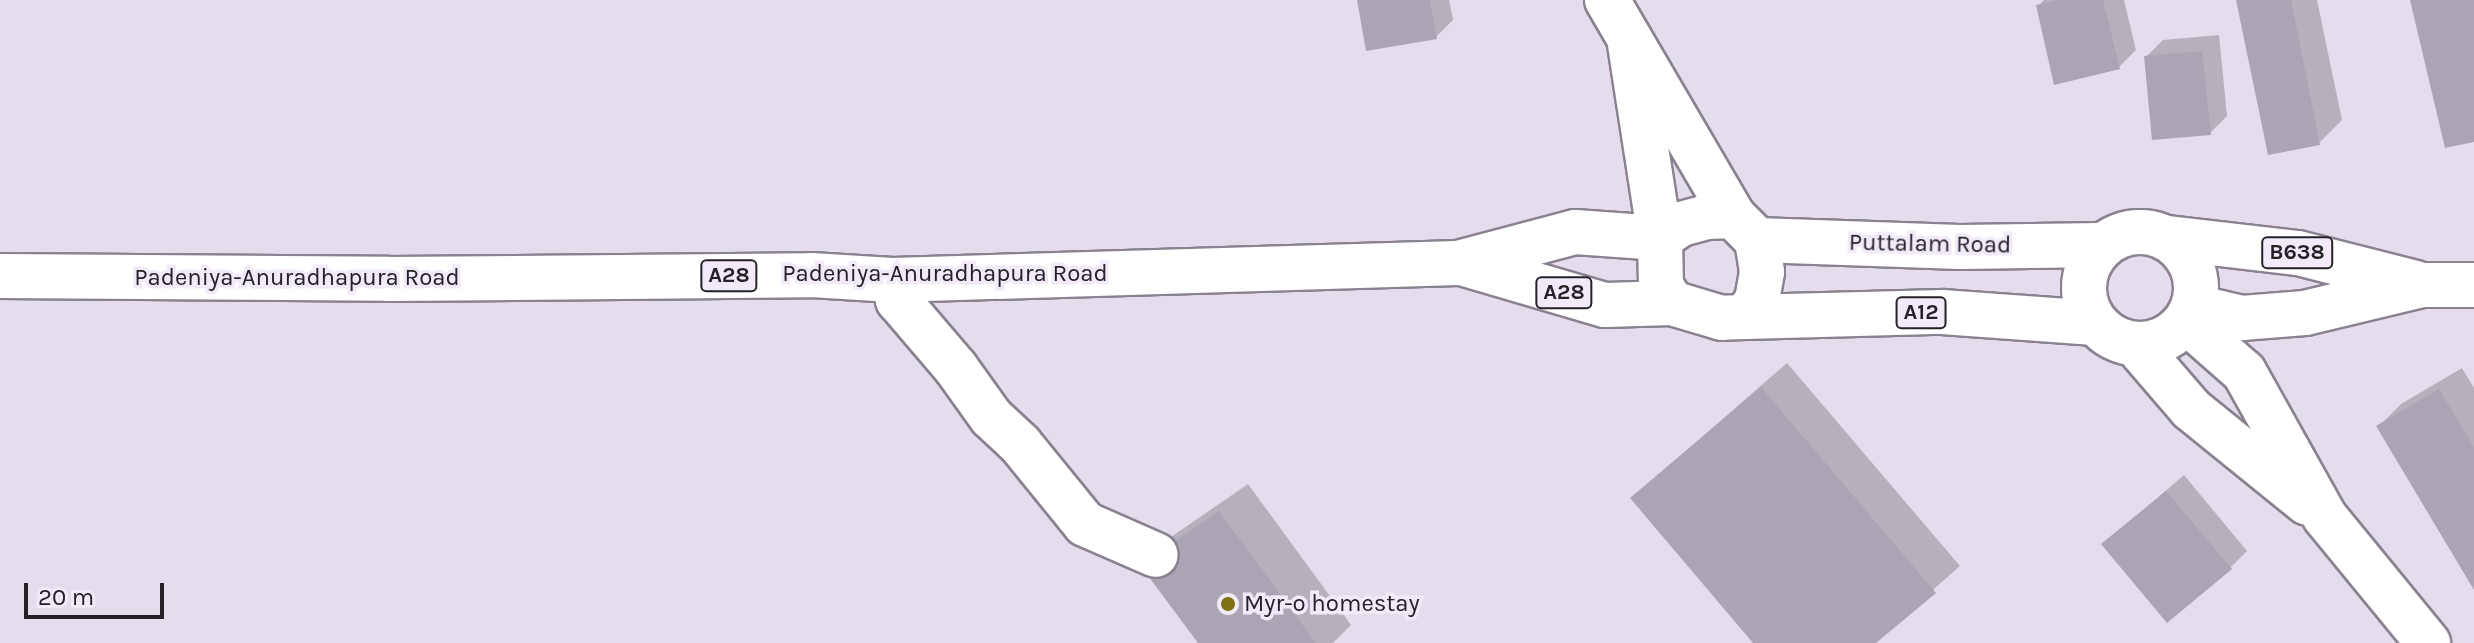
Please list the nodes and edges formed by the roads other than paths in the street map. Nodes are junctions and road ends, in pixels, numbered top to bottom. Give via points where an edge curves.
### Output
1 (1607, 0) edge
2 (1630, 44) junction
3 (1745, 228) junction
4 (1660, 238) junction
5 (2168, 238) junction
6 (2102, 245) junction
7 (1458, 263) junction
8 (0, 276) edge
9 (893, 280) junction
10 (2422, 285) junction
11 (2474, 285) edge
12 (1672, 303) junction
13 (2191, 314) junction
14 (1746, 317) junction
15 (2095, 323) junction
16 (2136, 345) junction
17 (2325, 517) junction
18 (1156, 555) dead end
19 (2428, 643) edge

1 - 2 main road
2 - 3 main road
2 - 4 main road
3 - 4 main road via 1707,217 1681,224
3 - 6 main road, Puttalam Road via 1960,247
3 - 14 main road via 1762,272 1757,300
4 - 7 main road, Padeniya-Anuradhapura Road / A28 via 1575,232
4 - 12 main road via 1661,286
5 - 6 main road via 2146,231 2122,234
5 - 10 main road, B638 via 2298,253
5 - 13 main road via 2188,256 2197,281
6 - 15 main road via 2087,269 2084,297
7 - 9 main road, Padeniya-Anuradhapura Road / A28
7 - 12 main road, Padeniya-Anuradhapura Road / A28 via 1605,305
8 - 9 main road, Padeniya-Anuradhapura Road / A28 via 811,275
9 - 18 main road via 898,300 1085,524
10 - 11 main road, B638
10 - 13 main road, B638 via 2305,313 2242,318
12 - 14 main road via 1722,318
13 - 16 main road via 2165,341
13 - 17 main road via 2244,372
14 - 15 main road, A12 via 1942,312
15 - 16 main road via 2113,339
16 - 17 main road via 2191,409
17 - 19 main road

